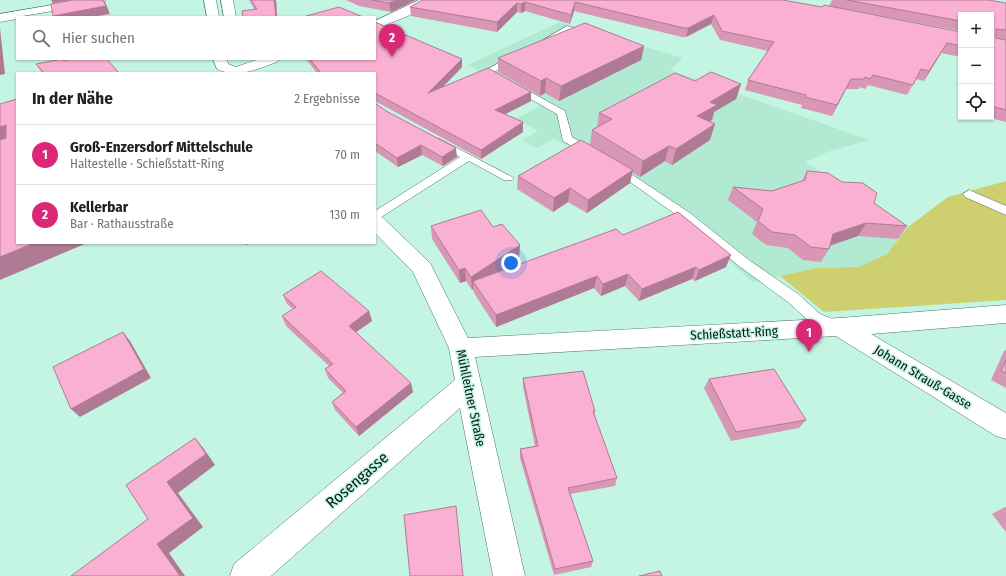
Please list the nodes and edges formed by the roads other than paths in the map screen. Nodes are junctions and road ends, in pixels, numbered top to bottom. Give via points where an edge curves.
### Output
1 (100, 0) edge
2 (210, 0) edge
3 (227, 0) edge
4 (428, 0) edge
5 (213, 16) edge
6 (230, 16) edge
7 (0, 18) edge
8 (376, 25) edge
9 (570, 28) edge
10 (535, 46) edge
11 (521, 54) edge
12 (220, 60) edge
13 (268, 60) edge
14 (236, 69) edge
15 (429, 136) edge
16 (468, 157) junction
17 (508, 178) dead end
18 (969, 194) dead end
19 (1006, 211) edge
20 (376, 216) edge
21 (376, 222) edge
22 (1006, 314) edge
23 (840, 327) junction
24 (461, 348) junction
25 (468, 385) junction
26 (1006, 427) edge
27 (246, 576) edge
28 (509, 576) edge

1 - 7 street
2 - 5 street
3 - 6 street
4 - 8 street
9 - 10 lane
11 - 23 lane via 487,72 562,113 567,139 604,160 686,216 816,318
12 - 14 street via 222,66
13 - 14 street
15 - 16 lane
16 - 17 lane
16 - 20 lane
18 - 19 lane
21 - 24 street, Mühlleitner Straße via 422,268
22 - 23 street, Schießstatt-Ring
23 - 24 street, Schießstatt-Ring
23 - 26 street, Johann Strauß-Gasse
24 - 25 street, Mühlleitner Straße
25 - 27 street, Rosengasse
25 - 28 street, Mühlleitner Straße

